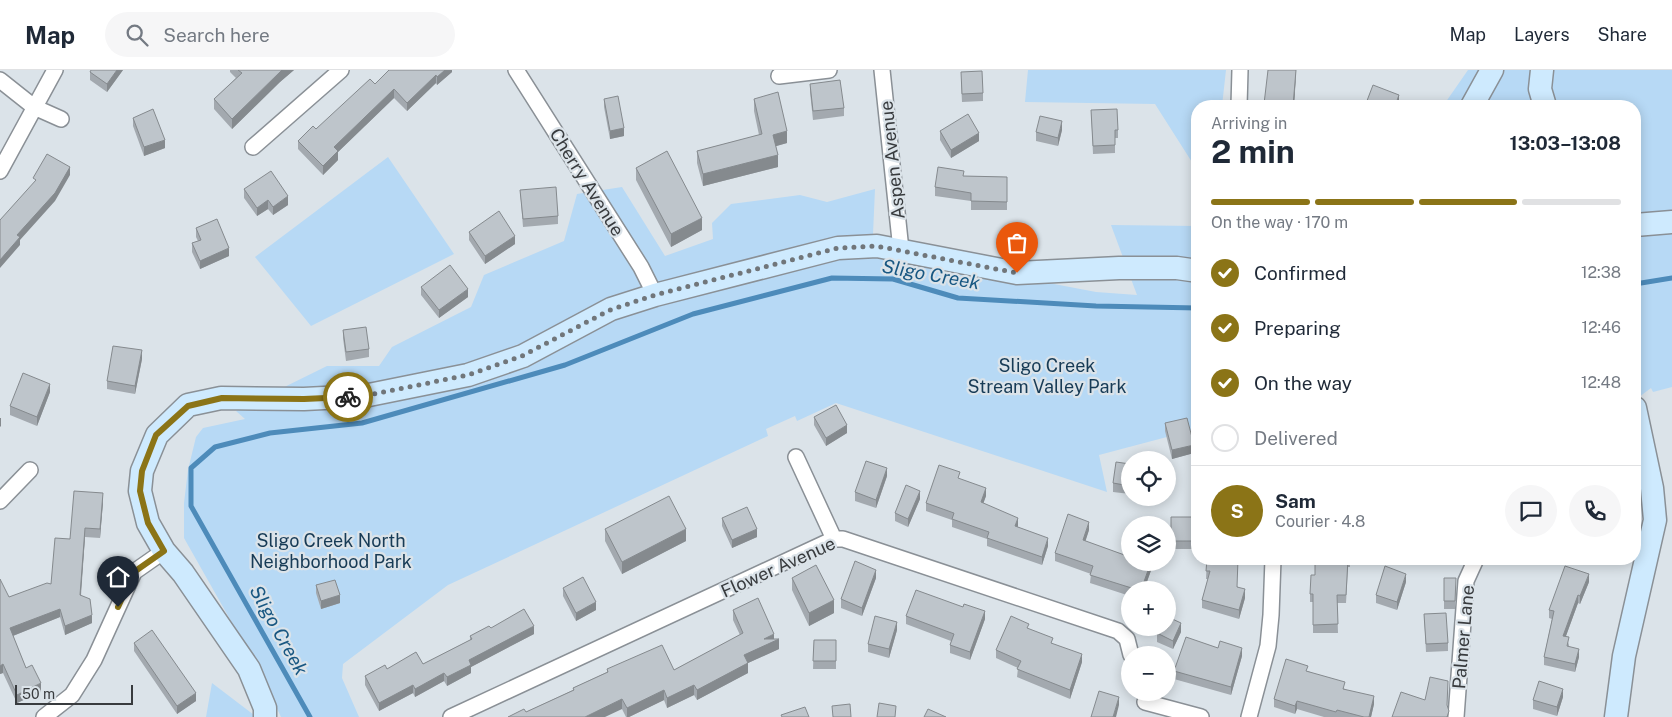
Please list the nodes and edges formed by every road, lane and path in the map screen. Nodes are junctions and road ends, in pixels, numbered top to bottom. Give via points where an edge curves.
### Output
1 (55, 70) edge
2 (341, 70) edge
3 (516, 70) edge
4 (829, 70) edge
5 (882, 70) edge
6 (1240, 70) edge
7 (1492, 70) edge
8 (1542, 70) edge
9 (779, 76) dead end
10 (0, 80) edge
11 (1239, 100) edge
12 (1475, 100) edge
13 (1543, 100) edge
14 (34, 107) junction
15 (61, 120) dead end
16 (253, 147) dead end
17 (0, 171) edge
18 (1672, 222) edge
19 (1641, 225) edge
20 (901, 250) junction
21 (1191, 270) edge
22 (655, 295) junction
23 (1641, 434) edge
24 (796, 458) dead end
25 (30, 470) dead end
26 (0, 502) edge
27 (834, 539) junction
28 (164, 551) junction
29 (1273, 565) edge
30 (1473, 565) edge
31 (1129, 646) edge
32 (1145, 704) edge
33 (44, 717) edge
34 (265, 717) edge
35 (451, 717) edge
36 (1202, 717) edge
37 (1249, 717) edge
38 (1456, 717) edge
39 (1616, 717) edge

1 - 14 street
2 - 16 street
3 - 22 street, Cherry Avenue via 641,267
4 - 9 street
5 - 20 street, Aspen Avenue
6 - 11 street
7 - 12 street
8 - 13 street via 1540,89
10 - 14 street
14 - 15 street
14 - 17 street
18 - 19 street
20 - 21 street via 1017,273 1118,268
20 - 22 street via 876,246 838,248
22 - 28 street via 610,310 522,356 468,375 364,396 222,398 188,406 156,435 142,471 140,491 148,523
23 - 39 street via 1655,520 1624,656
24 - 27 street
25 - 26 street
27 - 31 street, Flower Avenue via 843,539 1118,631
27 - 35 street, Flower Avenue
28 - 33 street via 134,572 94,660 72,695
28 - 34 street via 183,573 249,670 265,708
29 - 37 street via 1268,646
30 - 38 street, Palmer Lane via 1466,582
32 - 36 street

